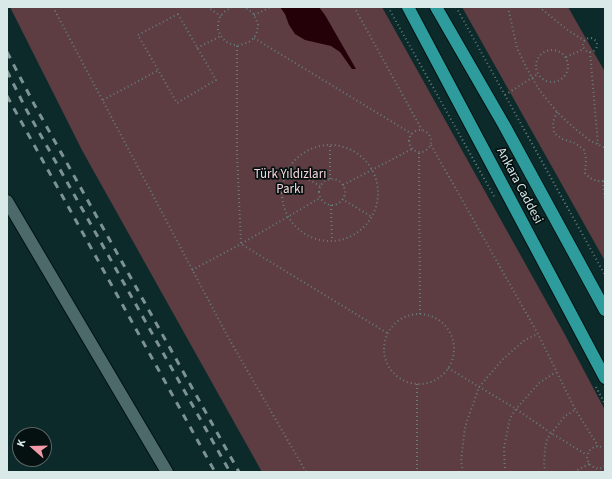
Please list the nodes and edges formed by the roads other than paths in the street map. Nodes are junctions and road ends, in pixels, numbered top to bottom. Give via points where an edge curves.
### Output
1 (408, 7) edge
2 (436, 7) edge
3 (7, 201) edge
4 (605, 310) edge
5 (599, 380) edge
6 (167, 472) edge

1 - 5 highway, Ankara Caddesi
2 - 4 highway, Ankara Caddesi
3 - 6 street

